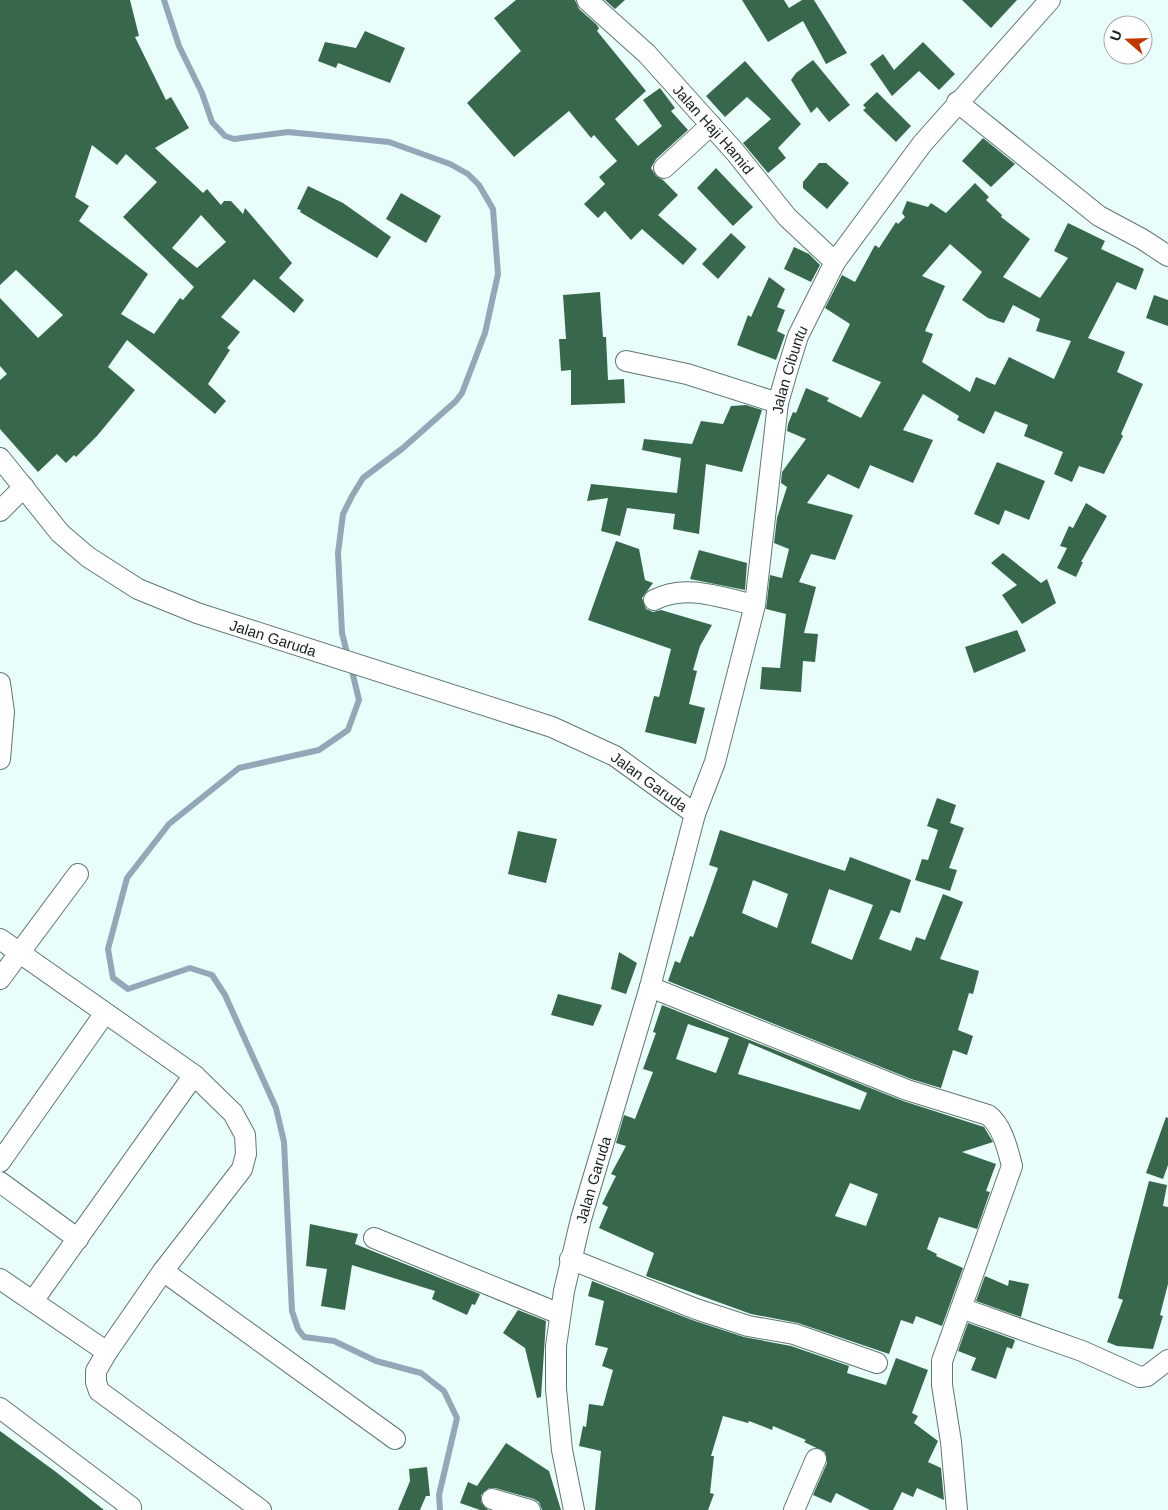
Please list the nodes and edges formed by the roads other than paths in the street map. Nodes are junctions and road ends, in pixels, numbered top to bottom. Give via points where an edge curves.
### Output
1 (587, 0) edge
2 (1050, 0) edge
3 (957, 102) junction
4 (712, 125) junction
5 (664, 168) dead end
6 (1168, 256) edge
7 (836, 262) junction
8 (626, 361) dead end
9 (778, 403) junction
10 (0, 458) edge
11 (24, 487) junction
12 (0, 512) edge
13 (654, 600) dead end
14 (755, 606) junction
15 (0, 683) edge
16 (0, 759) edge
17 (695, 814) junction
18 (78, 874) dead end
19 (0, 939) edge
20 (20, 952) junction
21 (0, 979) edge
22 (650, 987) junction
23 (104, 1013) junction
24 (194, 1075) junction
25 (0, 1162) edge
26 (0, 1182) edge
27 (374, 1238) dead end
28 (78, 1239) junction
29 (570, 1259) junction
30 (163, 1271) junction
31 (0, 1279) edge
32 (33, 1301) junction
33 (961, 1308) junction
34 (560, 1314) junction
35 (107, 1352) junction
36 (1168, 1360) edge
37 (877, 1363) dead end
38 (0, 1408) edge
39 (395, 1439) dead end
40 (816, 1459) dead end
41 (492, 1499) dead end
42 (131, 1509) edge
43 (261, 1510) edge
44 (530, 1510) edge
45 (574, 1510) edge
46 (794, 1510) edge
47 (957, 1510) edge

1 - 4 street, Jalan Haji Hamid via 646,54
2 - 3 street, Jalan Cibuntu
3 - 6 street via 1100,216
3 - 7 street, Jalan Cibuntu via 922,144
4 - 5 street
4 - 7 street, Jalan Haji Hamid via 787,217
7 - 9 street, Jalan Cibuntu via 798,336
8 - 9 street via 687,374
9 - 14 street, Jalan Cibuntu
10 - 11 street, Jalan Garuda
11 - 12 street
11 - 17 street, Jalan Garuda via 60,533 101,566 138,588 197,613 561,730 615,756
13 - 14 street via 667,594 691,592
14 - 17 street, Jalan Cibuntu via 715,762
15 - 16 street via 4,712
17 - 22 street, Jalan Garuda
18 - 20 street
19 - 20 street
20 - 21 street
20 - 23 street
22 - 29 street, Jalan Garuda
22 - 33 street via 906,1090 991,1117 1012,1166
23 - 24 street
23 - 25 street
24 - 28 street
24 - 30 street via 233,1113 245,1135 246,1154 242,1169
26 - 28 street
27 - 34 street
28 - 32 street
29 - 34 street, Jalan Garuda
29 - 37 street via 696,1309 748,1326 794,1334
30 - 35 street
30 - 39 street
31 - 32 street
32 - 35 street
33 - 36 street via 1082,1351 1140,1377 1147,1376
33 - 47 street via 942,1361
34 - 45 street, Jalan Garuda via 556,1389 562,1450
35 - 43 street via 96,1371 99,1391
38 - 42 street
40 - 46 street
41 - 44 street

